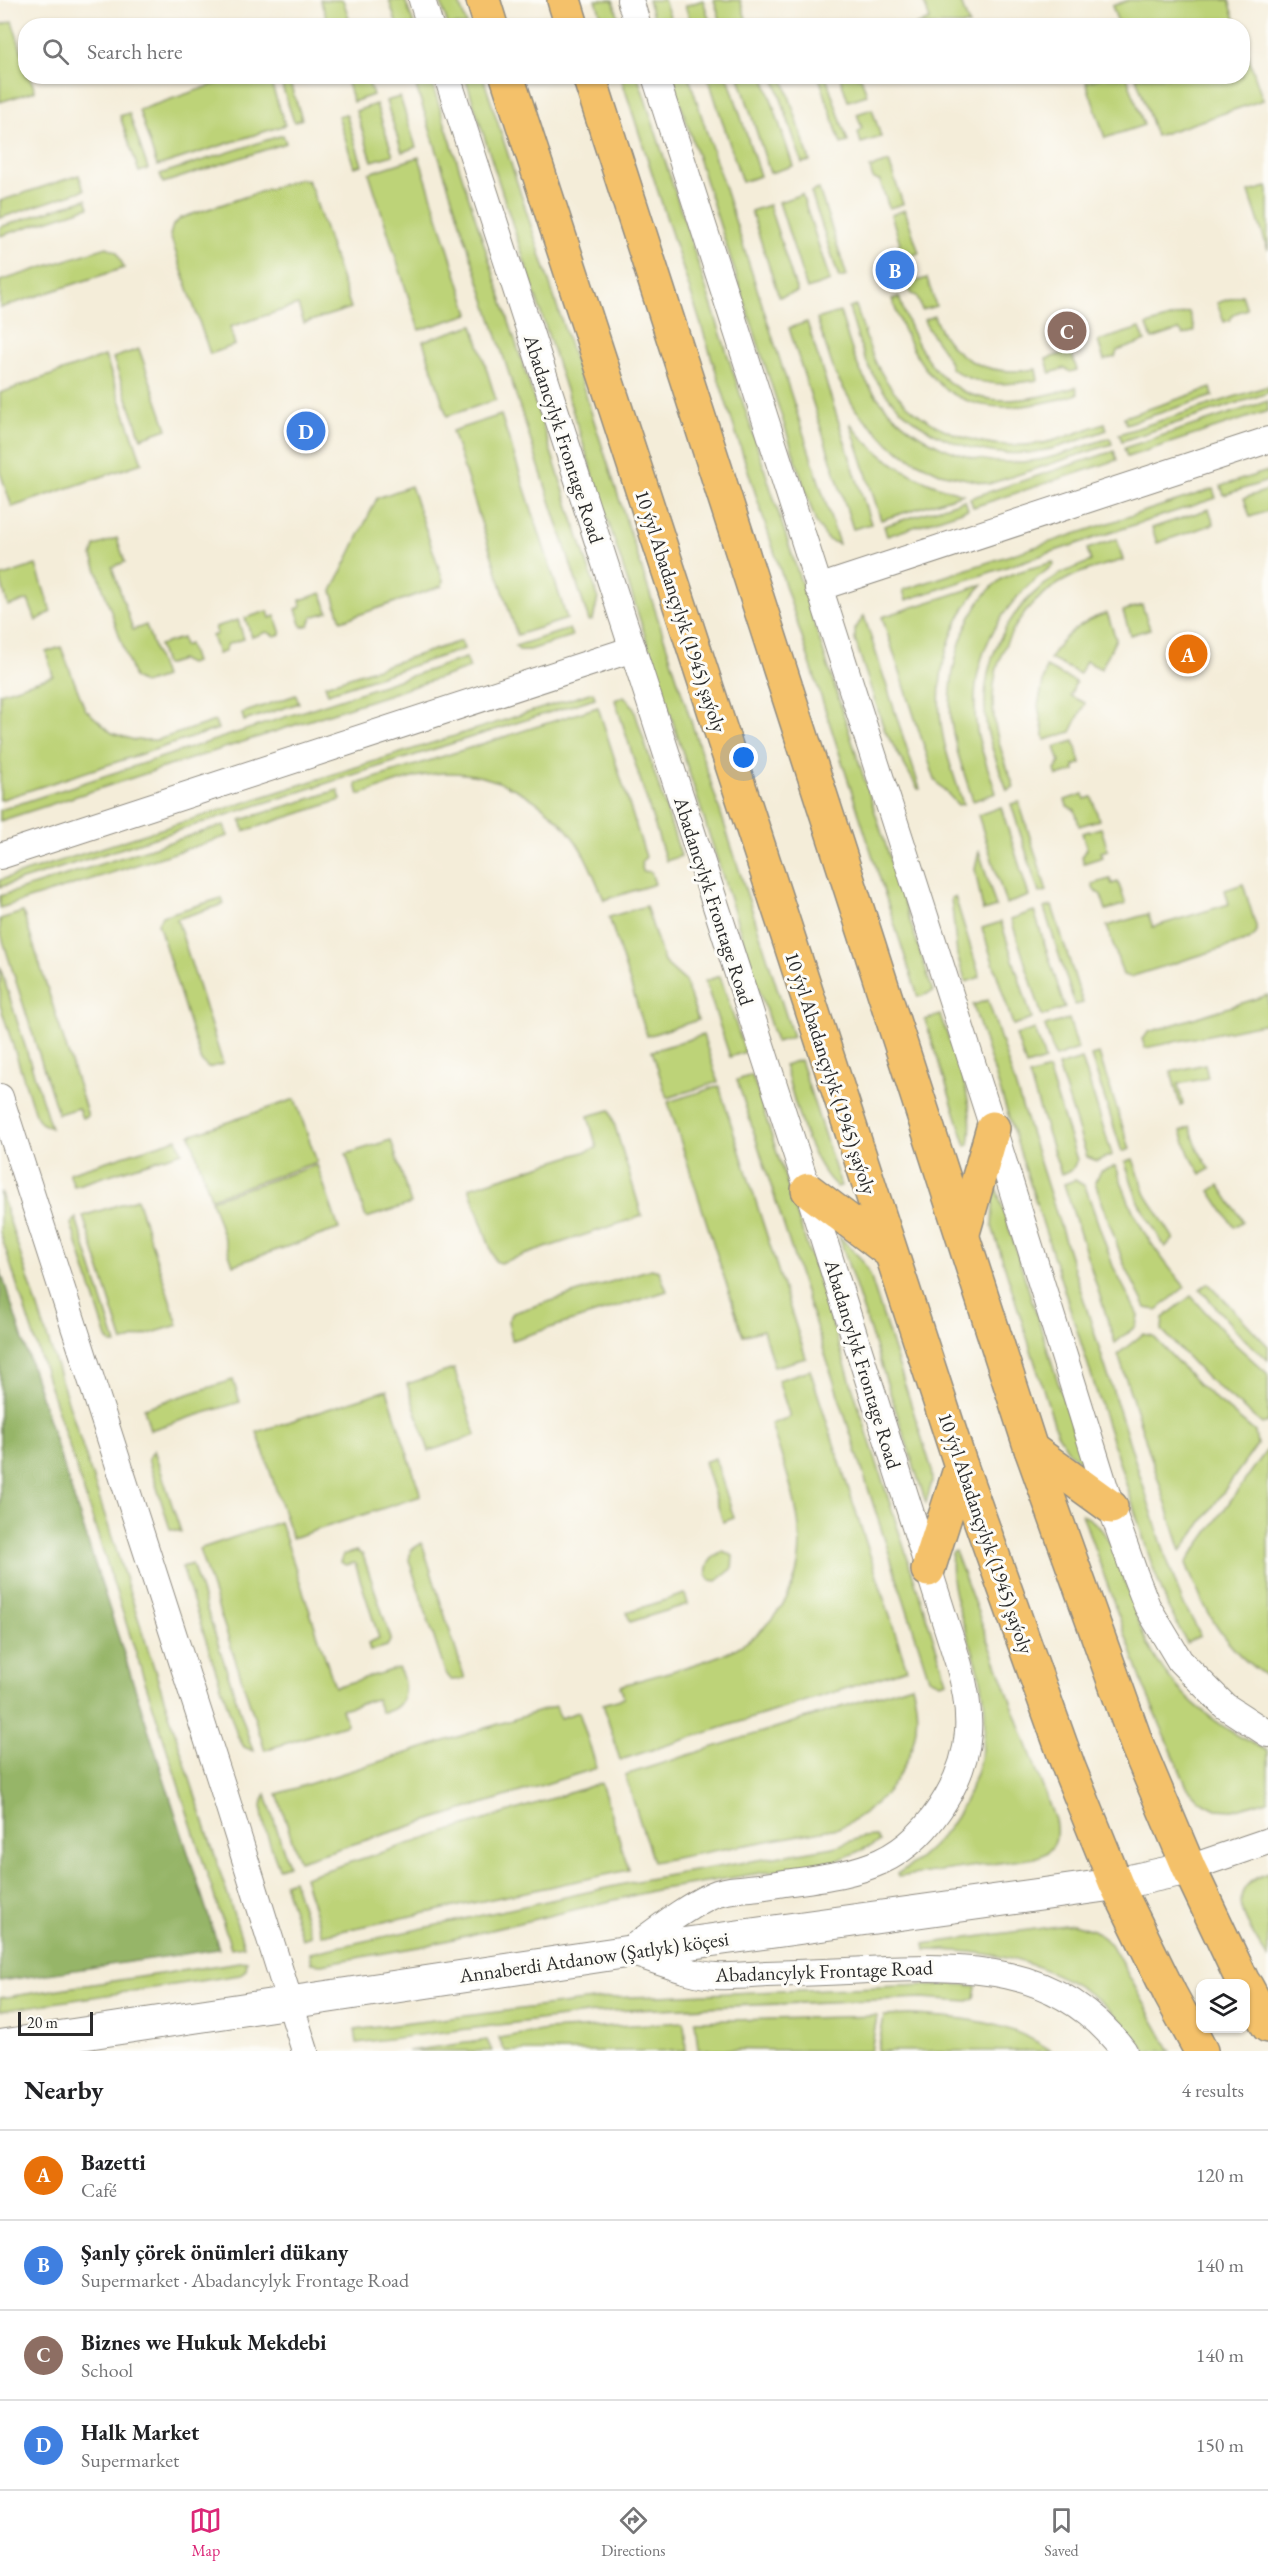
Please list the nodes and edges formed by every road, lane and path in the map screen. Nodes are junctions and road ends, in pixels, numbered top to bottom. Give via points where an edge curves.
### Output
1 (422, 0) edge
2 (483, 0) edge
3 (564, 0) edge
4 (630, 0) edge
5 (428, 18) edge
6 (489, 18) edge
7 (570, 18) edge
8 (636, 18) edge
9 (450, 84) edge
10 (510, 84) edge
11 (592, 84) edge
12 (658, 84) edge
13 (1268, 440) edge
14 (818, 588) junction
15 (633, 649) junction
16 (0, 856) edge
17 (0, 1097) edge
18 (993, 1128) junction
19 (808, 1190) junction
20 (963, 1233) junction
21 (890, 1252) junction
22 (1031, 1449) junction
23 (961, 1466) junction
24 (1111, 1506) junction
25 (928, 1570) junction
26 (1268, 1734) edge
27 (1268, 1841) edge
28 (1189, 1868) junction
29 (1116, 1884) junction
30 (626, 1952) junction
31 (1243, 1979) edge
32 (1250, 1993) edge
33 (290, 2003) junction
34 (1268, 2026) edge
35 (0, 2046) edge
36 (305, 2051) edge
37 (1124, 2051) edge
38 (1201, 2051) edge

1 - 5 street
2 - 6 main road
3 - 7 main road
4 - 8 street
9 - 15 street, Abadancylyk Frontage Road
10 - 21 main road, 10 ýyl Abadançylyk (1945) şaýoly
11 - 20 main road
12 - 14 street
13 - 14 street
14 - 18 street
15 - 16 street
15 - 19 street, Abadancylyk Frontage Road
17 - 33 street
18 - 20 main road
18 - 24 street
19 - 21 main road
19 - 25 street, Abadancylyk Frontage Road
20 - 22 main road
21 - 23 main road, 10 ýyl Abadançylyk (1945) şaýoly
22 - 24 main road
22 - 28 main road via 1137,1745
23 - 25 main road
23 - 29 main road, 10 ýyl Abadançylyk (1945) şaýoly via 1069,1768
24 - 26 street via 1147,1606 1180,1660 1225,1706
25 - 30 street, Abadancylyk Frontage Road via 967,1691 969,1721 965,1759 955,1783 924,1832 906,1848 866,1868 711,1895
27 - 28 street
28 - 29 street, Annaberdi Atdanow (Şatlyk) köçesi
28 - 31 main road
29 - 30 street, Annaberdi Atdanow (Şatlyk) köçesi
29 - 38 main road, 10 ýyl Abadançylyk (1945) şaýoly
30 - 33 street, Annaberdi Atdanow (Şatlyk) köçesi
30 - 37 street, Abadancylyk Frontage Road via 714,1977 921,1967 1001,1973 1067,1999 1102,2025
32 - 34 main road
33 - 35 street, Annaberdi Atdanow (Şatlyk) köçesi
33 - 36 street

